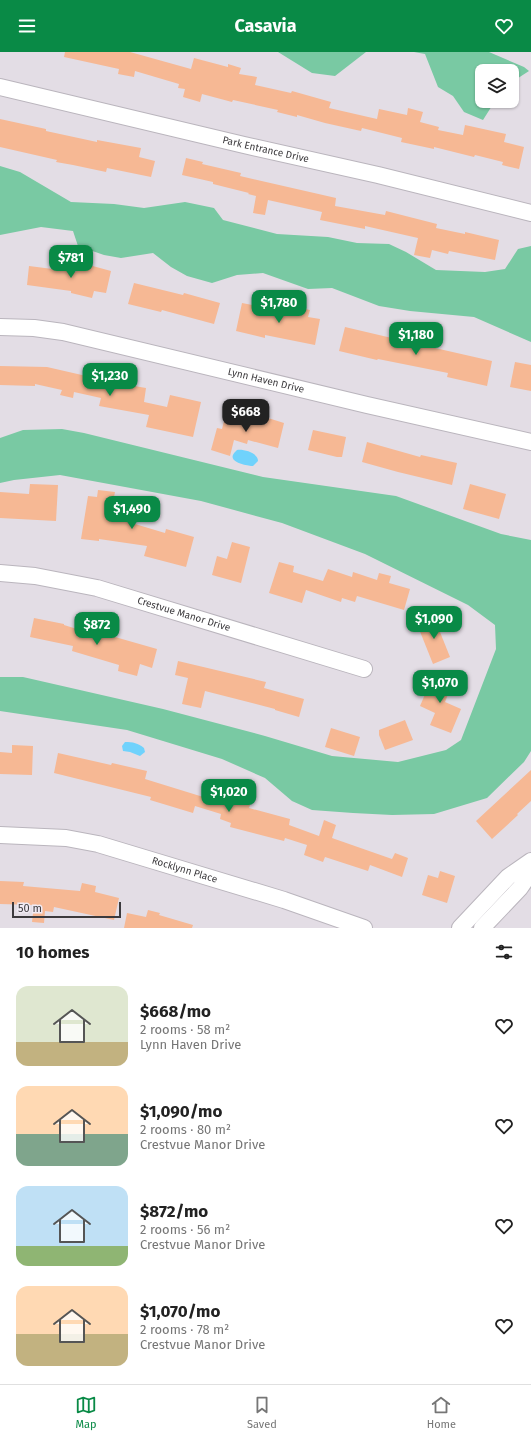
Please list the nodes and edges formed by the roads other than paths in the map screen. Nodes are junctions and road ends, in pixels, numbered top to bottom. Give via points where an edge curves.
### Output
1 (0, 87) edge
2 (531, 213) edge
3 (0, 327) edge
4 (531, 442) edge
5 (0, 573) edge
6 (364, 669) dead end
7 (0, 835) edge
8 (531, 861) edge
9 (531, 872) edge
10 (487, 899) junction
11 (498, 911) junction
12 (364, 928) edge
13 (460, 928) edge
14 (482, 928) edge

1 - 2 street, Park Entrance Drive
3 - 4 street, Lynn Haven Drive via 63,332
5 - 6 street, Crestvue Manor Drive via 35,576 97,588
7 - 12 street, Rocklynn Place via 66,838 98,844 284,900
8 - 10 street via 508,877
9 - 11 street
10 - 11 street
10 - 13 street
11 - 14 street

